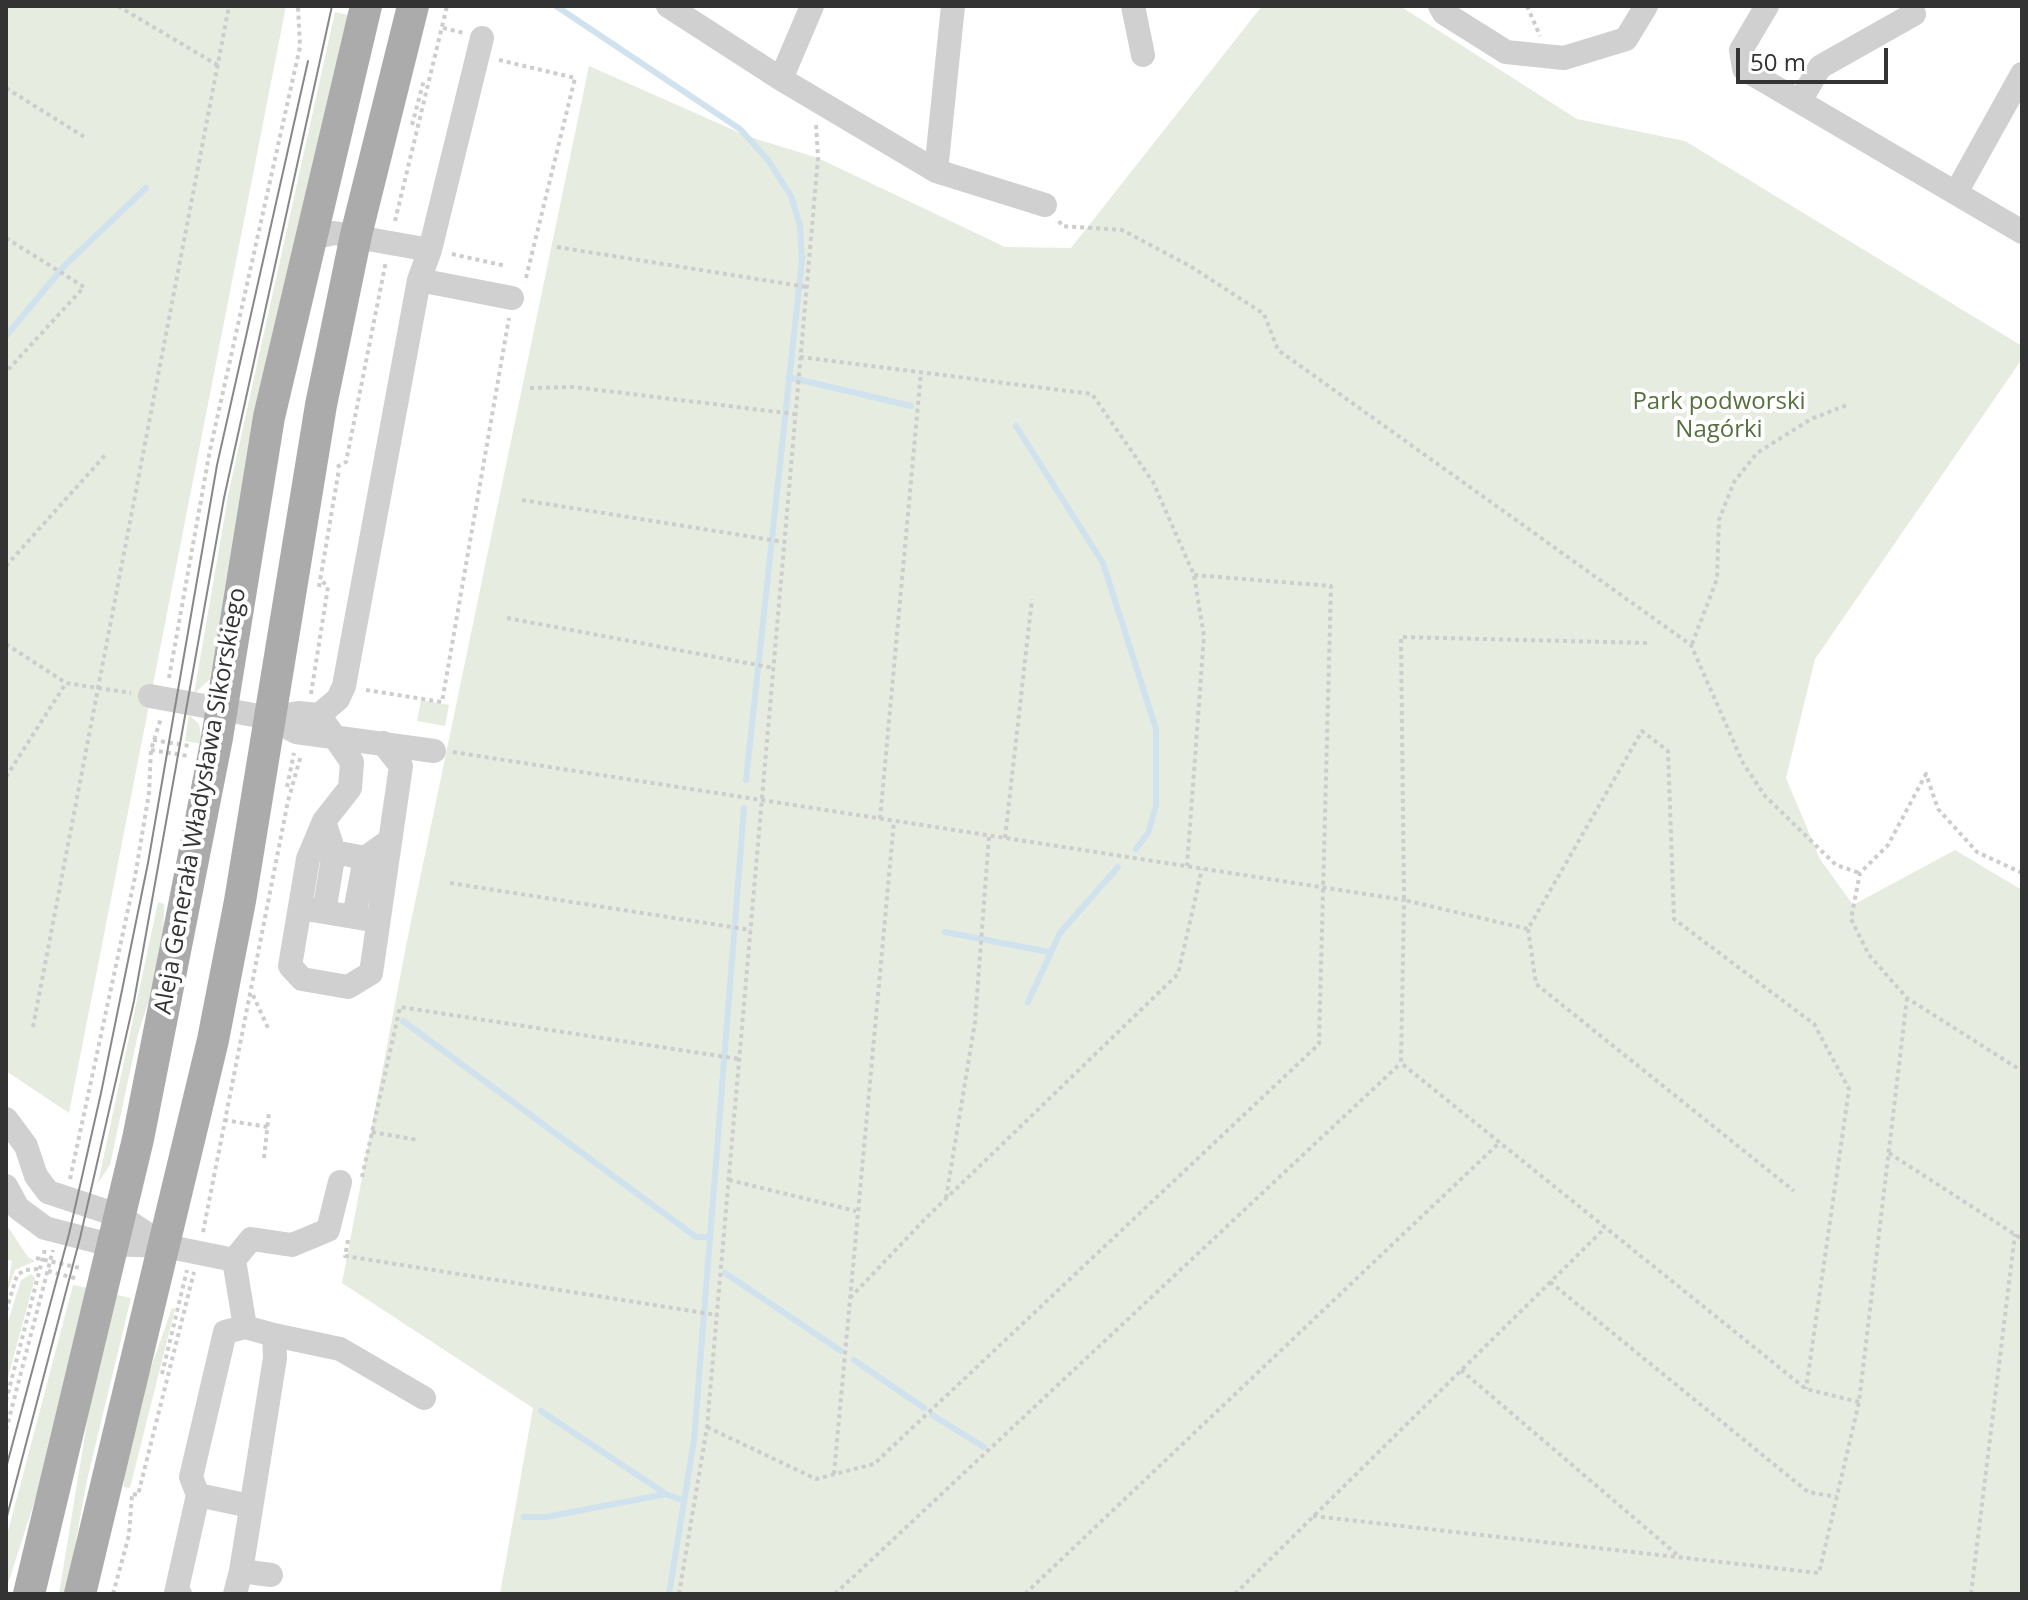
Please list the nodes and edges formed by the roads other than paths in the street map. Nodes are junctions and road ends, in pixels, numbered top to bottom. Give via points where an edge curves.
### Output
1 (366, 6) edge
2 (413, 6) edge
3 (668, 6) edge
4 (812, 6) edge
5 (953, 6) edge
6 (1133, 6) edge
7 (1440, 6) edge
8 (1646, 6) edge
9 (1767, 6) edge
10 (1914, 14) dead end
11 (473, 42) road end
12 (1143, 55) dead end
13 (2022, 74) edge
14 (781, 79) junction
15 (1800, 101) junction
16 (936, 171) junction
17 (1957, 191) junction
18 (1045, 205) road end
19 (2022, 232) edge
20 (308, 239) junction
21 (376, 239) junction
22 (430, 250) junction
23 (419, 280) junction
24 (512, 298) road end
25 (158, 698) road end
26 (314, 709) junction
27 (221, 710) junction
28 (270, 718) junction
29 (334, 736) junction
30 (383, 743) junction
31 (434, 751) road end
32 (324, 821) junction
33 (389, 841) junction
34 (334, 852) junction
35 (365, 858) junction
36 (300, 908) junction
37 (324, 912) junction
38 (366, 919) junction
39 (6, 1119) edge
40 (351, 1180) road end
41 (6, 1186) edge
42 (116, 1230) junction
43 (184, 1255) junction
44 (234, 1260) junction
45 (245, 1327) junction
46 (274, 1335) junction
47 (424, 1398) dead end
48 (198, 1495) junction
49 (250, 1506) junction
50 (271, 1575) dead end
51 (238, 1582) edge
52 (93, 1591) edge
53 (29, 1594) edge
54 (180, 1594) edge

1 - 20 main road, Aleja Generała Władysława Sikorskiego
2 - 21 main road
3 - 14 street
4 - 14 street
5 - 16 street
6 - 12 street
7 - 8 street via 1506,52 1564,58 1626,39
9 - 15 street via 1741,50 1744,69
10 - 15 street via 1820,67
11 - 22 street
13 - 17 street
14 - 16 street
15 - 17 street
16 - 18 street
17 - 19 street
20 - 21 street via 334,233
20 - 27 main road, Aleja Generała Władysława Sikorskiego via 269,417
21 - 22 street
21 - 28 main road via 316,433
22 - 23 street
23 - 24 street
23 - 26 street via 344,686 338,699
25 - 27 street
26 - 28 street
26 - 29 street
27 - 28 street
27 - 42 main road, Aleja Generała Władysława Sikorskiego via 186,909
28 - 29 street via 296,732
28 - 43 main road via 213,1040
29 - 30 street
29 - 32 street via 352,762 350,788
30 - 31 street
30 - 33 street via 401,766
32 - 34 street
32 - 36 street via 308,859
33 - 35 street
33 - 38 street
34 - 35 street
34 - 37 street
35 - 38 street
36 - 37 street
36 - 38 street via 290,966 302,979 348,987 371,973
37 - 38 street
39 - 42 street via 48,1192
40 - 44 street via 328,1230 292,1245 251,1239
41 - 42 street via 18,1208 41,1226
42 - 43 street
42 - 53 main road, Aleja Generała Władysława Sikorskiego
43 - 44 street
43 - 52 main road
44 - 45 street
45 - 46 street
45 - 48 street via 225,1332 191,1477
46 - 47 street via 340,1349
46 - 49 street via 275,1358
48 - 49 street
48 - 54 street via 176,1593
49 - 51 street
50 - 51 street

